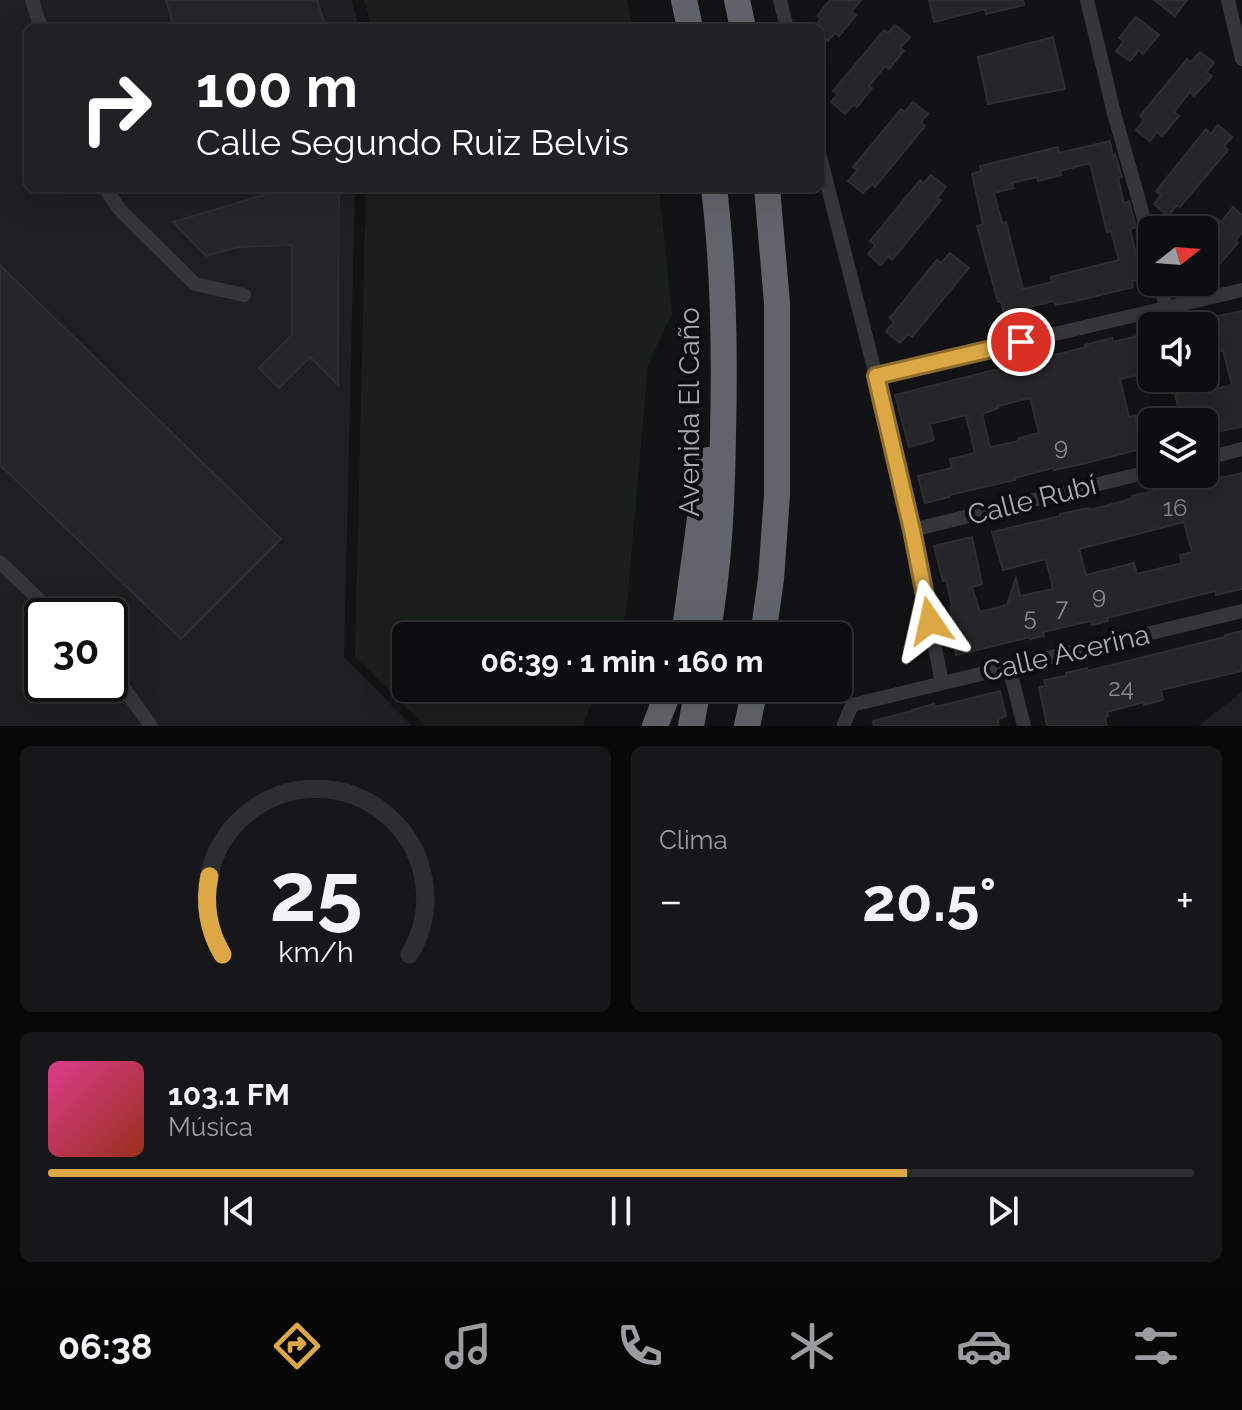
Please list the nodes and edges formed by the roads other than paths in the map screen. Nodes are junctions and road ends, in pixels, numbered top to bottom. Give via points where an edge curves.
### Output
1 (32, 0) edge
2 (684, 0) edge
3 (737, 0) edge
4 (780, 0) edge
5 (1087, 0) edge
6 (1228, 0) edge
7 (40, 24) edge
8 (689, 24) edge
9 (742, 24) edge
10 (786, 24) edge
11 (1242, 59) edge
12 (824, 172) edge
13 (108, 192) edge
14 (714, 192) edge
15 (767, 192) edge
16 (1143, 216) edge
17 (1242, 290) edge
18 (244, 295) dead end
19 (1163, 296) edge
20 (1166, 308) junction
21 (876, 376) junction
22 (724, 382) junction
23 (1242, 449) edge
24 (1218, 455) edge
25 (1138, 474) edge
26 (912, 530) junction
27 (0, 562) edge
28 (37, 598) edge
29 (1242, 611) edge
30 (686, 622) edge
31 (710, 622) edge
32 (765, 622) edge
33 (1009, 667) junction
34 (942, 683) junction
35 (128, 694) edge
36 (664, 702) edge
37 (695, 702) edge
38 (753, 702) edge
39 (756, 702) edge
40 (846, 719) edge
41 (151, 726) edge
42 (655, 726) edge
43 (691, 726) edge
44 (747, 726) edge
45 (756, 726) edge
46 (1024, 726) edge

1 - 7 street
2 - 8 highway
3 - 9 highway
4 - 10 street
5 - 16 street
6 - 11 street
12 - 21 street
13 - 18 street via 195,284
14 - 22 highway, Avenida El Caño
15 - 32 highway via 777,303 777,495
17 - 20 street
19 - 20 street
20 - 21 street
21 - 26 street
22 - 30 highway
22 - 31 highway, Avenida El Caño via 721,523
23 - 24 street
25 - 26 street, Calle Rubí
26 - 34 street
27 - 28 street
29 - 33 street, Calle Acerina
33 - 34 street, Calle Acerina
33 - 46 street
34 - 40 street, Calle Acerina via 852,705
35 - 41 street
36 - 42 highway
37 - 43 highway
38 - 44 highway
39 - 45 highway

